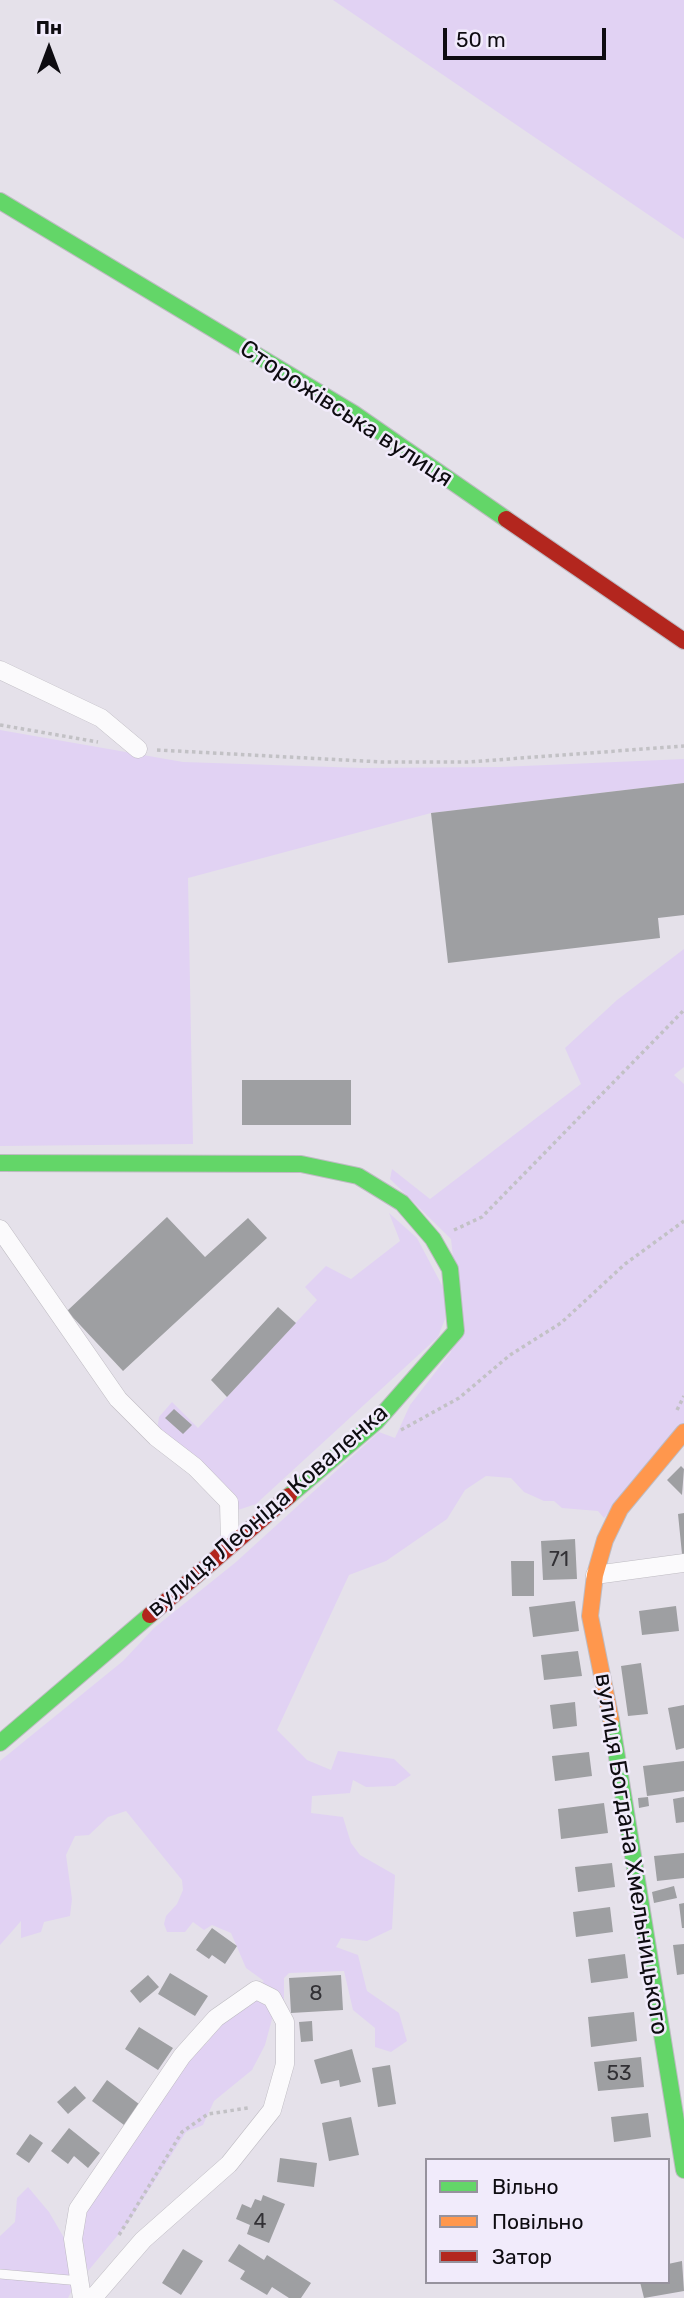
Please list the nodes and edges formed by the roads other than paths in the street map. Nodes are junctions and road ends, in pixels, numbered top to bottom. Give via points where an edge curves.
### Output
1 (0, 201) edge
2 (684, 641) edge
3 (0, 670) edge
4 (138, 749) road end
5 (0, 1163) edge
6 (0, 1229) edge
7 (684, 1432) edge
8 (230, 1546) junction
9 (684, 1563) edge
10 (595, 1575) junction
11 (0, 1743) edge
12 (684, 2170) edge
13 (0, 2274) edge
14 (82, 2290) edge
15 (93, 2298) edge

1 - 2 street, Сторожівська вулиця via 353,413
3 - 4 street via 101,718
5 - 8 street, вулиця Леоніда Коваленка via 301,1164 358,1176 402,1203 433,1239 450,1269 456,1331 376,1422
6 - 8 street via 118,1399 229,1502
7 - 10 street, вулиця Богдана Хмельницького via 620,1509
8 - 11 street, вулиця Леоніда Коваленка
9 - 10 street
10 - 12 street, вулиця Богдана Хмельницького via 590,1616 615,1742
13 - 14 lane
14 - 15 street via 73,2239 78,2209 182,2056 216,2018 256,1990 272,1997 285,2022 285,2064 272,2110 229,2164 142,2240

